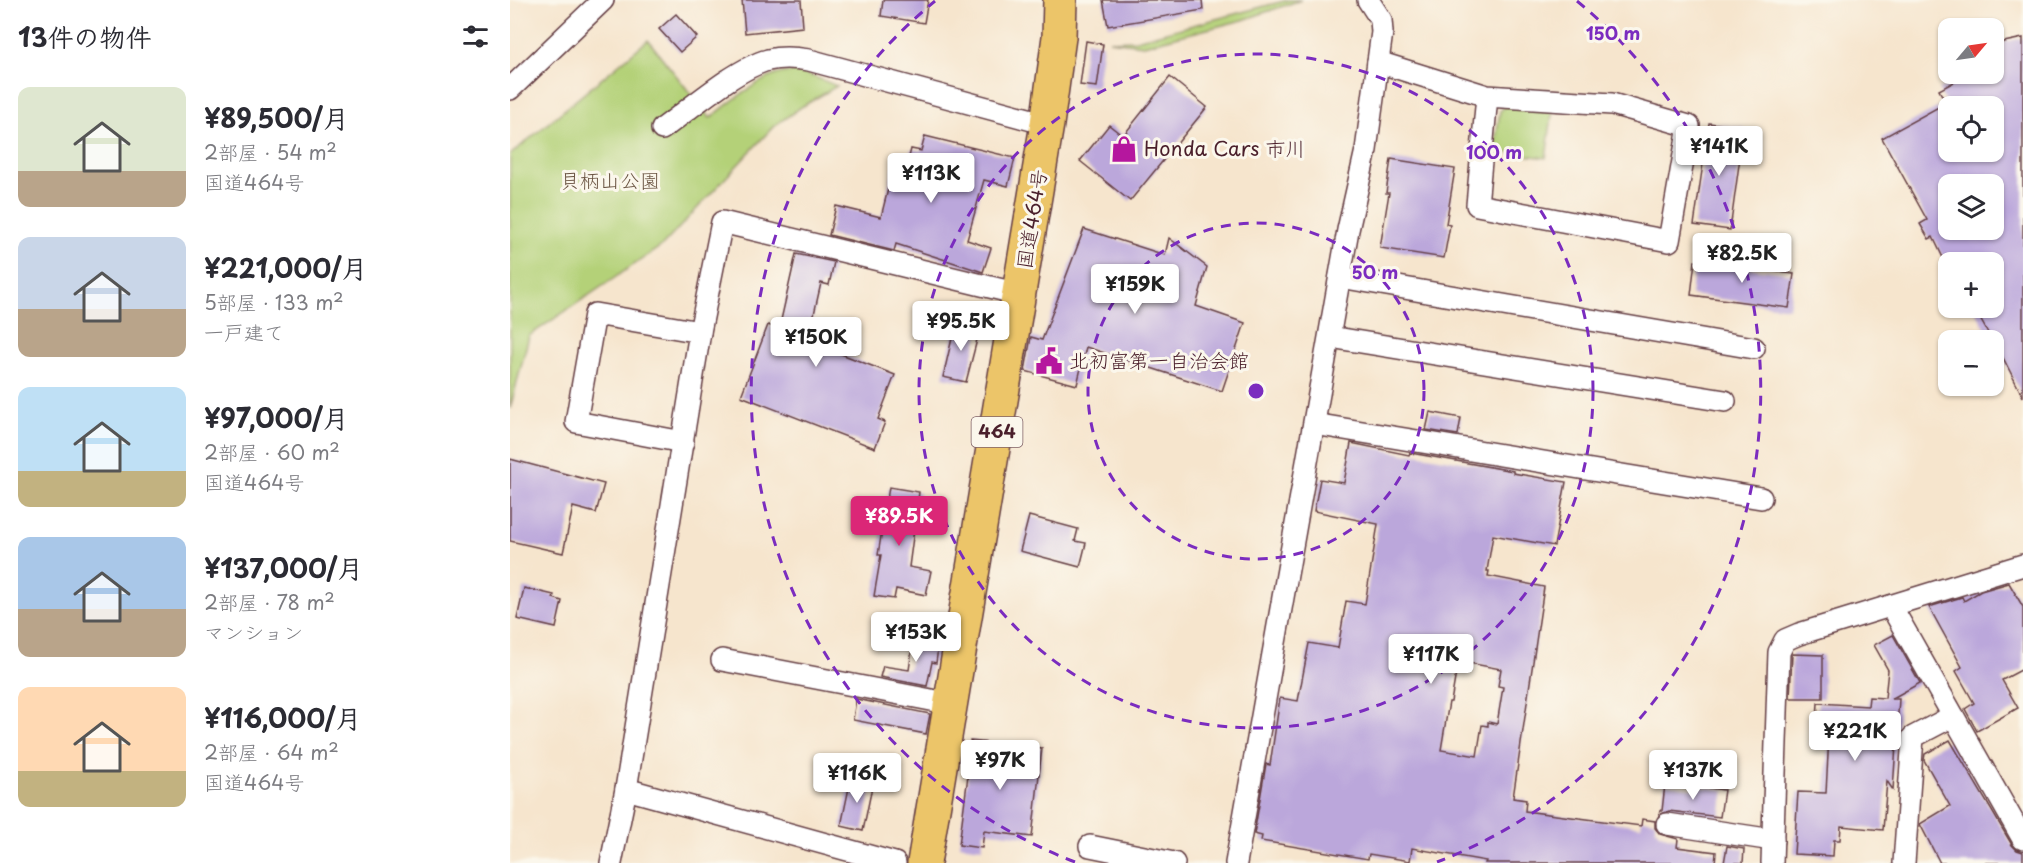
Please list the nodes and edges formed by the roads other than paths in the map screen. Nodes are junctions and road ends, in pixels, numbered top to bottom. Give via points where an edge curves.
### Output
1 (603, 0) edge
2 (1060, 0) edge
3 (1368, 0) edge
4 (1378, 62) junction
5 (510, 89) edge
6 (1487, 96) junction
7 (1047, 124) junction
8 (662, 129) dead end
9 (1340, 277) junction
10 (1019, 294) junction
11 (700, 332) junction
12 (1330, 337) junction
13 (1754, 348) dead end
14 (1725, 401) dead end
15 (1314, 424) junction
16 (683, 442) junction
17 (1761, 498) dead end
18 (2023, 565) edge
19 (1891, 606) junction
20 (722, 660) dead end
21 (952, 704) junction
22 (1953, 716) junction
23 (626, 789) junction
24 (1667, 825) dead end
25 (2023, 838) edge
26 (1773, 840) junction
27 (1090, 846) dead end
28 (611, 863) edge
29 (895, 863) edge
30 (924, 863) edge
31 (1174, 863) edge
32 (1236, 863) edge
33 (1772, 863) edge
34 (1904, 863) edge

1 - 5 street
2 - 7 highway, 国道464号 / 464
3 - 4 street via 1381,20
4 - 6 street
4 - 9 street via 1366,150
6 - 6 street via 1612,104 1689,126 1669,241 1476,205
7 - 8 street via 810,60 790,58 768,60 740,73
7 - 10 highway, 国道464号 / 464
9 - 12 street
9 - 13 street
10 - 11 street via 722,222
10 - 21 highway, 国道464号 / 464
11 - 16 street
11 - 16 street via 596,314 576,422
12 - 14 street
12 - 15 street
15 - 17 street
15 - 32 street
16 - 23 street
18 - 19 street
19 - 22 street
19 - 26 street via 1785,640 1779,652
20 - 21 street
21 - 30 highway, 国道464号 / 464
22 - 25 street
22 - 34 street via 1913,738
23 - 28 street
23 - 29 street
24 - 26 street
26 - 33 street
27 - 31 street

